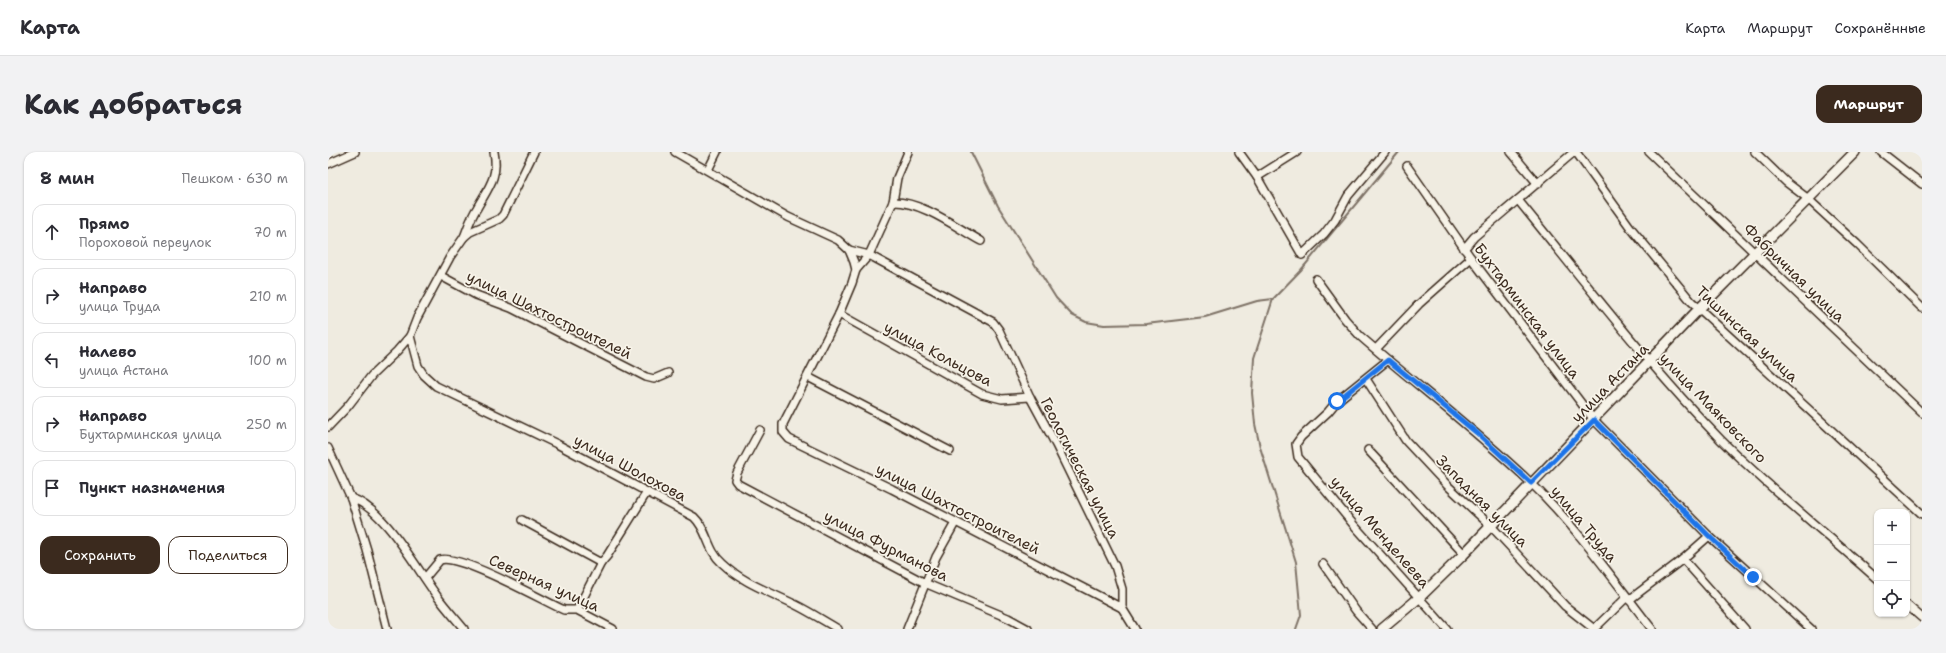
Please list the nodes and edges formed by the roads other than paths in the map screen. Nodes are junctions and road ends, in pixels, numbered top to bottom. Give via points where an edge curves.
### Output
1 (355, 152) edge
2 (494, 152) edge
3 (534, 152) edge
4 (675, 152) edge
5 (717, 152) edge
6 (908, 152) edge
7 (1239, 152) edge
8 (1297, 152) edge
9 (1385, 152) edge
10 (1511, 152) edge
11 (1575, 152) edge
12 (1649, 152) edge
13 (1755, 152) edge
14 (1855, 152) edge
15 (1881, 152) edge
16 (328, 164) edge
17 (1407, 166) dead end
18 (708, 170) junction
19 (1257, 177) junction
20 (1538, 184) junction
21 (1922, 184) edge
22 (1807, 198) junction
23 (1518, 200) junction
24 (893, 202) junction
25 (464, 237) junction
26 (981, 241) dead end
27 (1464, 249) junction
28 (849, 250) junction
29 (1754, 253) junction
30 (869, 255) junction
31 (1470, 258) junction
32 (856, 270) junction
33 (441, 276) junction
34 (1316, 279) dead end
35 (1922, 308) edge
36 (1700, 309) junction
37 (839, 314) junction
38 (410, 336) junction
39 (1376, 350) junction
40 (1388, 360) junction
41 (1650, 362) junction
42 (668, 373) dead end
43 (808, 377) junction
44 (1366, 379) junction
45 (1030, 397) junction
46 (1922, 413) edge
47 (1594, 420) junction
48 (328, 427) edge
49 (760, 430) dead end
50 (328, 448) edge
51 (1368, 450) dead end
52 (950, 451) dead end
53 (1531, 483) junction
54 (647, 492) junction
55 (351, 498) junction
56 (1922, 514) edge
57 (522, 520) dead end
58 (955, 523) junction
59 (1491, 526) junction
60 (1709, 536) junction
61 (1464, 554) junction
62 (1683, 559) junction
63 (601, 563) junction
64 (1323, 564) dead end
65 (1874, 576) edge
66 (425, 578) junction
67 (927, 584) junction
68 (1420, 597) junction
69 (1628, 598) junction
70 (1122, 608) junction
71 (1910, 608) edge
72 (577, 610) junction
73 (1922, 618) edge
74 (386, 629) edge
75 (464, 629) edge
76 (613, 629) edge
77 (838, 629) edge
78 (907, 629) edge
79 (1028, 629) edge
80 (1135, 629) edge
81 (1372, 629) edge
82 (1382, 629) edge
83 (1447, 629) edge
84 (1594, 629) edge
85 (1652, 629) edge
86 (1745, 629) edge
87 (1811, 629) edge

1 - 16 street
2 - 25 street via 494,176 489,190 474,212
3 - 25 street via 500,219
4 - 18 street
5 - 18 street
6 - 24 street via 898,173
7 - 19 street
8 - 19 street
9 - 19 street via 1348,196 1324,234 1302,255
10 - 20 street
11 - 20 street
11 - 36 street, Тишинская улица via 1630,226
12 - 29 street, Фабричная улица
13 - 22 street
14 - 22 street, улица Астана
15 - 21 street
17 - 27 street, Бухтарминская улица
18 - 28 street via 788,217 838,240
20 - 23 street
22 - 29 street, улица Астана
22 - 35 street
23 - 27 street via 1474,237
23 - 41 street, улица Маяковского
24 - 26 street via 909,203 928,211
24 - 30 street
25 - 33 street
27 - 31 street, Бухтарминская улица
28 - 30 street
28 - 32 street
29 - 36 street, улица Астана
29 - 46 street, Фабричная улица
30 - 32 street
30 - 45 street, Геологическая улица via 993,322
31 - 39 street via 1418,304
31 - 47 street, Бухтарминская улица
32 - 37 street
33 - 38 street via 417,318
33 - 42 street, улица Шахтостроителей via 476,295 511,308 646,377 654,380
34 - 39 street, улица Труда via 1345,319
36 - 41 street, улица Астана
36 - 56 street, Тишинская улица
37 - 43 street
37 - 45 street, улица Кольцова via 982,394 1002,399
38 - 48 street via 372,375
38 - 54 street, улица Шолохова via 418,366 436,386 557,444
39 - 40 street, улица Труда
40 - 44 street
40 - 53 street, улица Труда via 1477,433
41 - 47 street, улица Астана
41 - 65 street, улица Маяковского via 1721,440
43 - 52 street
43 - 58 street, улица Шахтостроителей via 783,424 783,432 789,439
44 - 59 street, Западная улица via 1406,441 1448,486
44 - 68 street, улица Менделеева via 1337,401 1301,437 1296,444 1296,450 1298,457 1353,524
45 - 70 street, Геологическая улица via 1115,566 1122,589
47 - 53 street, улица Астана
47 - 60 street, Бухтарминская улица
49 - 67 street, улица Фурманова via 735,480 751,492
50 - 55 street
51 - 61 street
53 - 59 street, улица Астана
53 - 69 street, улица Труда via 1564,518
54 - 63 street
54 - 77 street, улица Шолохова via 698,521 716,558 733,573
55 - 66 street via 369,508 386,524
55 - 74 street via 367,550
57 - 63 street
58 - 67 street via 936,557
58 - 70 street, улица Шахтостроителей
59 - 61 street, улица Астана
59 - 84 street, Западная улица via 1565,606
60 - 62 street
60 - 87 street, Бухтарминская улица
61 - 68 street, улица Астана
62 - 69 street
62 - 86 street
63 - 72 street
64 - 81 street
66 - 72 street, Северная улица via 438,562 449,559 470,565 564,610
66 - 75 street
67 - 78 street
67 - 79 street, улица Фурманова
68 - 82 street, улица Астана
68 - 83 street, улица Менделеева
69 - 84 street
69 - 85 street, улица Труда
70 - 80 street
71 - 73 street
72 - 76 street, Северная улица

